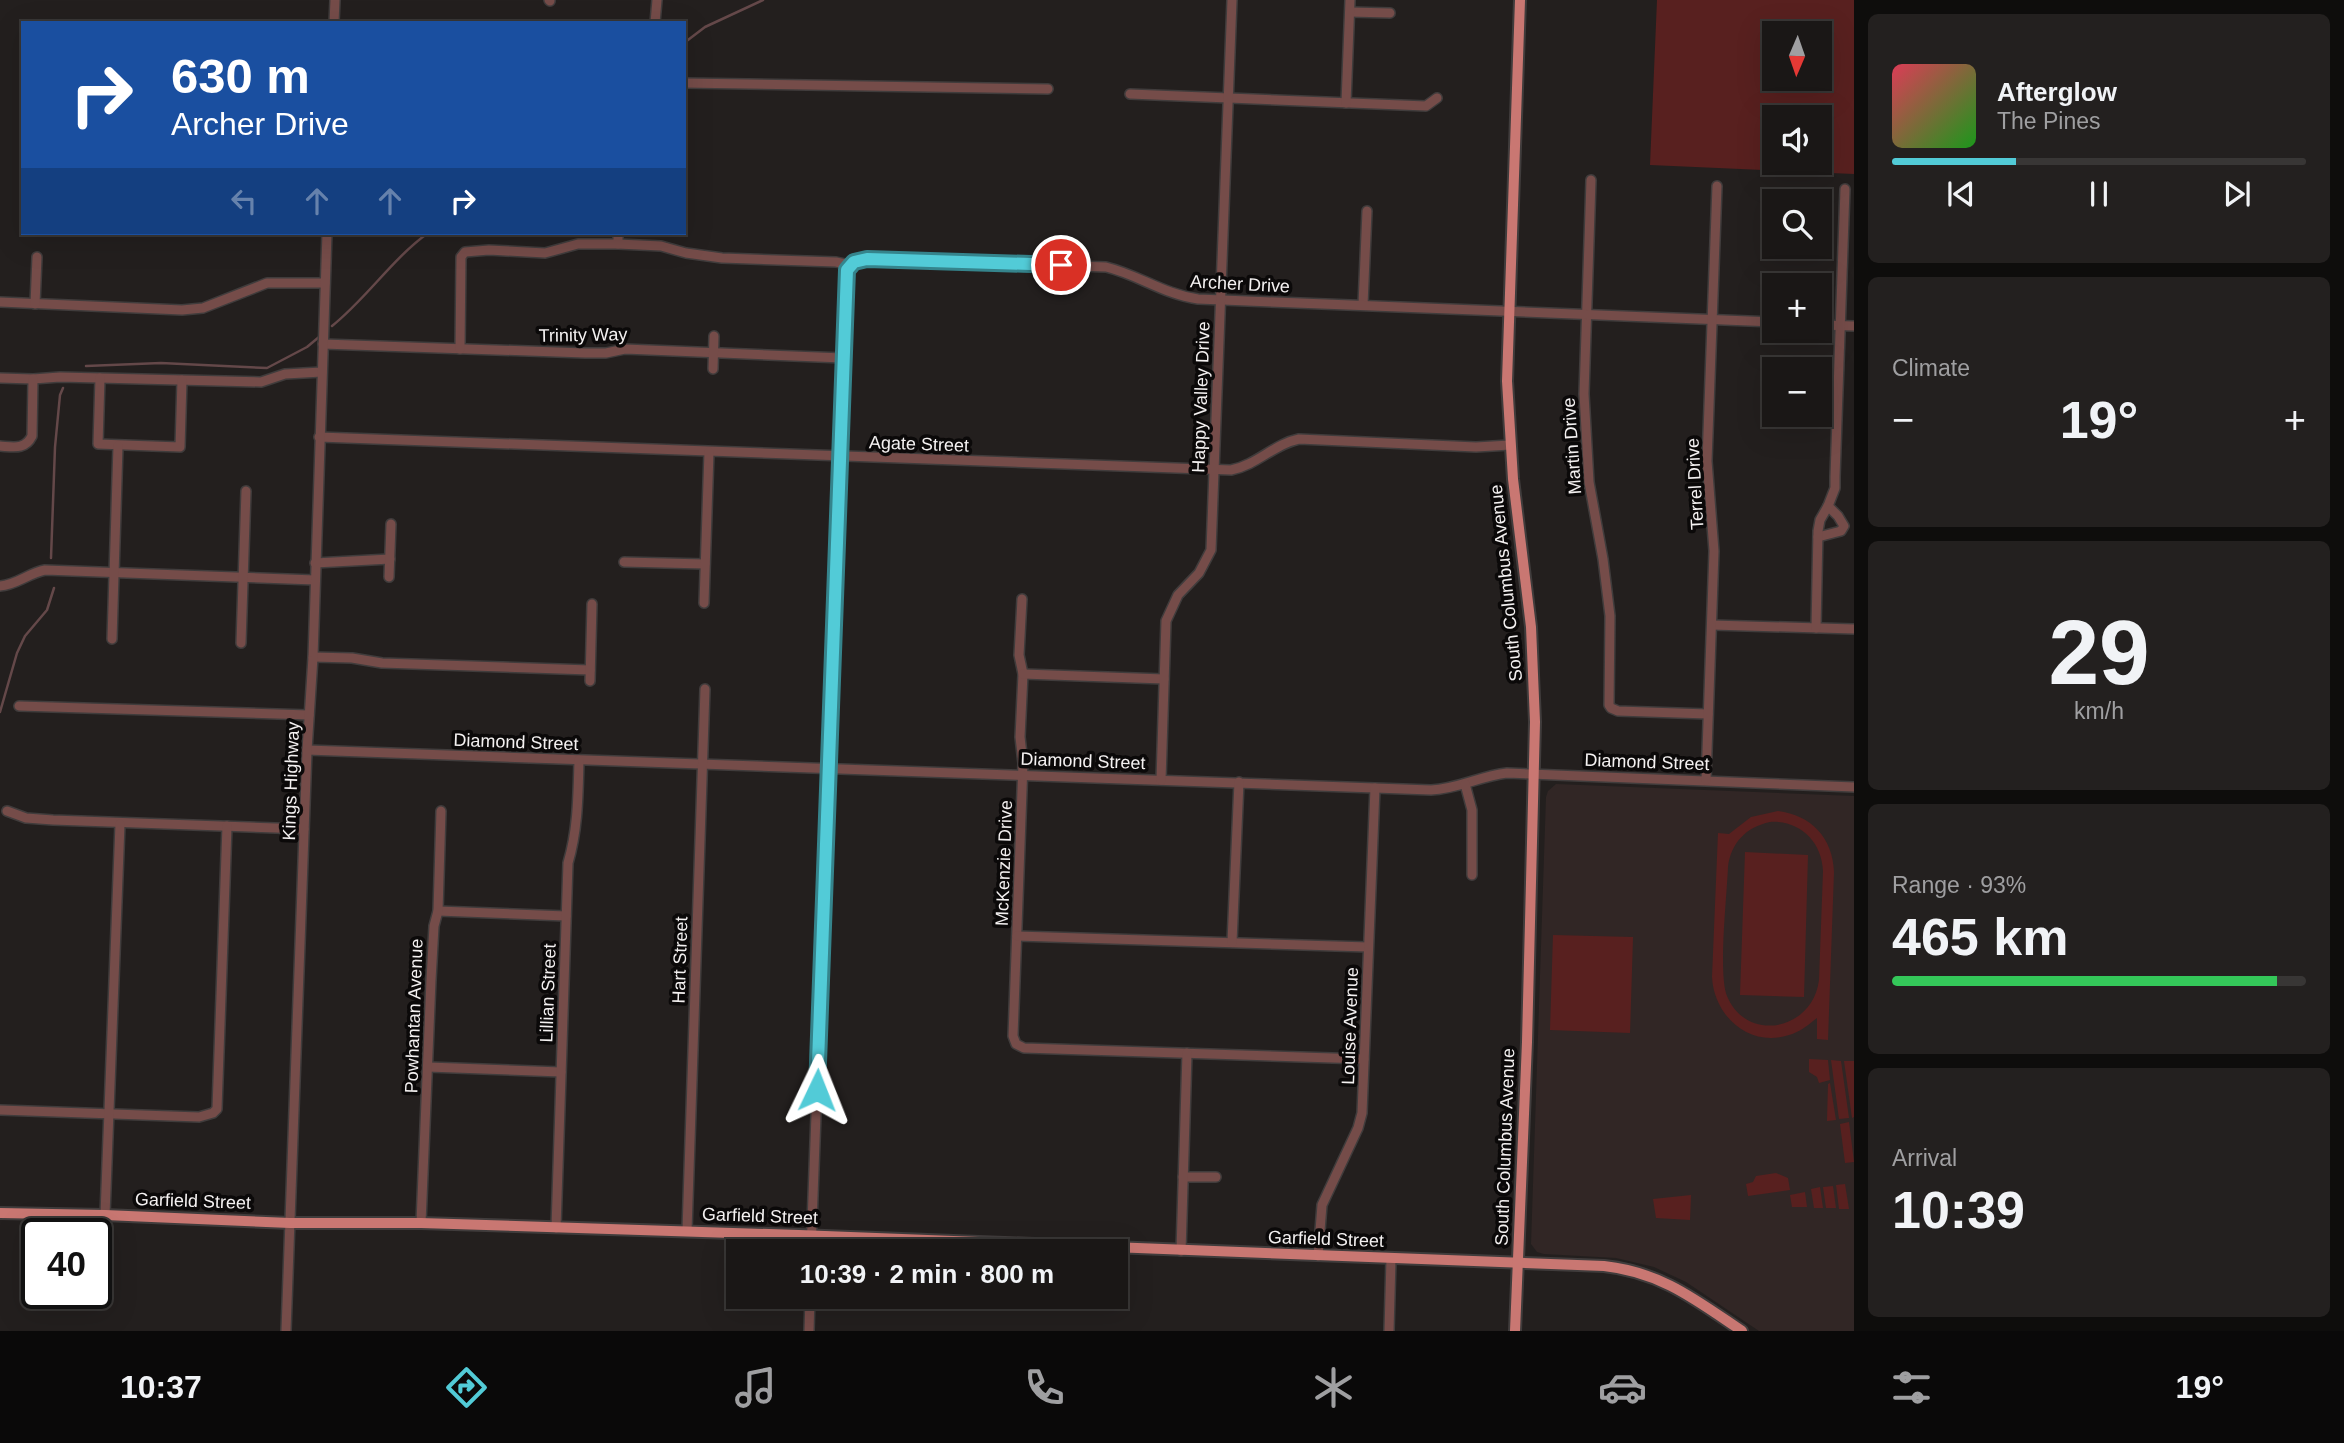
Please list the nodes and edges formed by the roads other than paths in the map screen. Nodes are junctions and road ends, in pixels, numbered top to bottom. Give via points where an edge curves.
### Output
1 (335, 0) edge
2 (657, 0) edge
3 (1232, 0) edge
4 (1350, 0) edge
5 (1520, 0) edge
6 (1350, 12) junction
7 (1390, 13) dead end
8 (334, 21) edge
9 (655, 21) edge
10 (686, 83) edge
11 (1048, 89) dead end
12 (1130, 94) dead end
13 (1228, 98) junction
14 (1437, 98) dead end
15 (1346, 103) junction
16 (1591, 180) dead end
17 (1717, 186) dead end
18 (1845, 190) dead end
19 (1367, 211) dead end
20 (327, 235) edge
21 (618, 235) edge
22 (618, 244) junction
23 (37, 257) dead end
24 (849, 265) junction
25 (325, 283) junction
26 (1221, 300) junction
27 (0, 302) edge
28 (35, 304) junction
29 (1363, 305) junction
30 (1509, 311) junction
31 (1586, 314) junction
32 (1712, 319) junction
33 (1762, 321) edge
34 (1832, 325) edge
35 (1840, 326) junction
36 (1854, 326) edge
37 (714, 336) dead end
38 (323, 344) junction
39 (460, 349) junction
40 (713, 353) junction
41 (843, 358) junction
42 (713, 369) dead end
43 (322, 372) junction
44 (0, 378) edge
45 (100, 378) junction
46 (33, 379) junction
47 (182, 380) junction
48 (319, 437) junction
49 (1510, 444) junction
50 (0, 446) edge
51 (118, 446) junction
52 (709, 452) junction
53 (839, 457) junction
54 (1214, 469) junction
55 (246, 491) dead end
56 (1828, 506) junction
57 (391, 524) dead end
58 (1818, 537) junction
59 (390, 559) junction
60 (624, 562) dead end
61 (315, 563) junction
62 (705, 564) junction
63 (115, 574) junction
64 (389, 577) dead end
65 (242, 578) junction
66 (315, 580) junction
67 (0, 586) edge
68 (1022, 599) dead end
69 (704, 603) dead end
70 (593, 604) dead end
71 (1712, 625) junction
72 (1816, 628) junction
73 (1854, 629) edge
74 (112, 639) dead end
75 (241, 643) dead end
76 (313, 657) junction
77 (590, 670) junction
78 (1024, 674) junction
79 (1164, 679) junction
80 (590, 681) dead end
81 (705, 689) dead end
82 (19, 706) dead end
83 (1708, 714) junction
84 (309, 715) junction
85 (307, 750) junction
86 (579, 761) junction
87 (702, 765) junction
88 (828, 768) junction
89 (1533, 773) junction
90 (1023, 775) junction
91 (1161, 780) junction
92 (1706, 780) junction
93 (1239, 782) junction
94 (1465, 785) junction
95 (1854, 787) edge
96 (1375, 788) junction
97 (7, 811) dead end
98 (441, 811) dead end
99 (120, 824) junction
100 (227, 826) junction
101 (304, 829) junction
102 (1472, 875) dead end
103 (438, 911) junction
104 (566, 915) junction
105 (1017, 936) junction
106 (1233, 942) junction
107 (1368, 947) junction
108 (1187, 1053) junction
109 (1364, 1059) junction
110 (428, 1067) junction
111 (561, 1072) junction
112 (0, 1110) edge
113 (108, 1114) junction
114 (1183, 1177) junction
115 (1216, 1177) dead end
116 (0, 1213) edge
117 (105, 1214) junction
118 (290, 1223) junction
119 (421, 1223) junction
120 (555, 1228) junction
121 (687, 1231) junction
122 (811, 1235) junction
123 (811, 1239) edge
124 (1181, 1251) junction
125 (1318, 1256) junction
126 (1391, 1259) junction
127 (1518, 1263) junction
128 (810, 1309) edge
129 (286, 1331) edge
130 (809, 1331) edge
131 (1389, 1331) edge
132 (1515, 1331) edge
133 (1742, 1331) edge

1 - 8 street
2 - 9 street
3 - 13 street, Happy Valley Drive
4 - 6 street
5 - 30 main road, South Columbus Avenue
6 - 7 street
6 - 15 street
10 - 11 street
12 - 13 street
13 - 15 street
13 - 26 street, Happy Valley Drive
14 - 15 street via 1426,106
16 - 31 street, Martin Drive
17 - 32 street, Terrel Drive
18 - 35 street
19 - 29 street
20 - 25 street, Kings Highway
21 - 22 street
22 - 24 street, Archer Drive via 661,246 702,256
22 - 39 street, Archer Drive via 578,244 545,253 489,250 463,254
23 - 28 street
24 - 26 street, Archer Drive via 867,259 1105,267 1168,293
24 - 41 street
25 - 28 street via 267,283 211,306 182,310
25 - 38 street, Kings Highway
26 - 29 street, Archer Drive
26 - 54 street, Happy Valley Drive
27 - 28 street
29 - 30 street, Archer Drive
30 - 31 street, Archer Drive
30 - 49 main road, South Columbus Avenue
31 - 32 street, Archer Drive
31 - 83 street, Martin Drive via 1587,458 1609,603 1611,708
32 - 33 street, Archer Drive
32 - 71 street, Terrel Drive via 1707,461 1714,551
34 - 35 street
35 - 36 street
35 - 56 street via 1835,488
37 - 40 street
38 - 39 street, Trinity Way
38 - 43 street, Kings Highway
39 - 40 street, Trinity Way
40 - 41 street, Trinity Way
40 - 42 street
41 - 53 street
43 - 47 street via 285,373 261,382
43 - 48 street, Kings Highway
44 - 46 street
45 - 46 street
45 - 47 street
45 - 51 street via 97,444
46 - 50 street via 32,436 21,447
47 - 51 street via 180,447
48 - 52 street, Agate Street
48 - 61 street, Kings Highway
49 - 54 street, Agate Street via 1476,447 1299,439 1246,466
49 - 89 main road, South Columbus Avenue via 1531,627
51 - 63 street
52 - 53 street, Agate Street
52 - 62 street
53 - 54 street, Agate Street
53 - 88 street
54 - 79 street, Happy Valley Drive via 1211,550 1168,613
55 - 65 street
56 - 58 street
56 - 58 street via 1844,526
57 - 59 street
58 - 72 street
59 - 61 street
59 - 64 street
60 - 62 street
61 - 66 street, Kings Highway
62 - 69 street
63 - 65 street
63 - 67 street via 45,570
63 - 74 street
65 - 66 street
65 - 75 street
66 - 76 street, Kings Highway
68 - 78 street, McKenzie Drive via 1019,655
70 - 77 street
71 - 72 street
71 - 83 street, Terrel Drive
72 - 73 street
76 - 77 street
76 - 84 street, Kings Highway
77 - 80 street
78 - 79 street
78 - 90 street, McKenzie Drive
79 - 91 street, Happy Valley Drive
81 - 87 street, Hart Street
82 - 84 street
83 - 92 street, Terrel Drive
84 - 85 street, Kings Highway
85 - 86 street, Diamond Street
85 - 101 street, Kings Highway
86 - 87 street, Diamond Street
86 - 104 street, Lillian Street
87 - 88 street, Diamond Street
87 - 121 street, Hart Street
88 - 90 street, Diamond Street
88 - 122 street
89 - 92 street, Diamond Street
89 - 94 street, Diamond Street via 1489,775
89 - 127 main road, South Columbus Avenue
90 - 91 street, Diamond Street
90 - 105 street, McKenzie Drive
91 - 93 street, Diamond Street
92 - 95 street, Diamond Street
93 - 96 street, Diamond Street
93 - 106 street
94 - 96 street, Diamond Street via 1431,790
94 - 102 street via 1472,810
96 - 107 street, Louise Avenue
97 - 99 street via 26,818
98 - 103 street, Powhantan Avenue
99 - 100 street
99 - 113 street
100 - 101 street
100 - 113 street via 217,1109 199,1116
101 - 118 street, Kings Highway
103 - 104 street
103 - 110 street, Powhantan Avenue via 430,980
104 - 111 street, Lillian Street
105 - 106 street
105 - 108 street, McKenzie Drive via 1016,1044 1024,1048
106 - 107 street
107 - 109 street, Louise Avenue
108 - 109 street
108 - 114 street
109 - 125 street, Louise Avenue via 1361,1121 1322,1205
110 - 111 street
110 - 119 street, Powhantan Avenue
111 - 120 street, Lillian Street
112 - 113 street
113 - 117 street
114 - 115 street
114 - 124 street
116 - 117 main road, Garfield Street
117 - 118 main road, Garfield Street
118 - 119 main road, Garfield Street
118 - 129 street, Kings Highway
119 - 120 main road, Garfield Street
120 - 121 main road, Garfield Street
121 - 122 main road, Garfield Street
122 - 123 street
122 - 124 main road, Garfield Street
124 - 125 main road, Garfield Street
125 - 126 main road, Garfield Street
126 - 127 main road, Garfield Street
126 - 131 street
127 - 132 main road, South Columbus Avenue
127 - 133 main road, Garfield Street via 1604,1266 1646,1273
128 - 130 street

